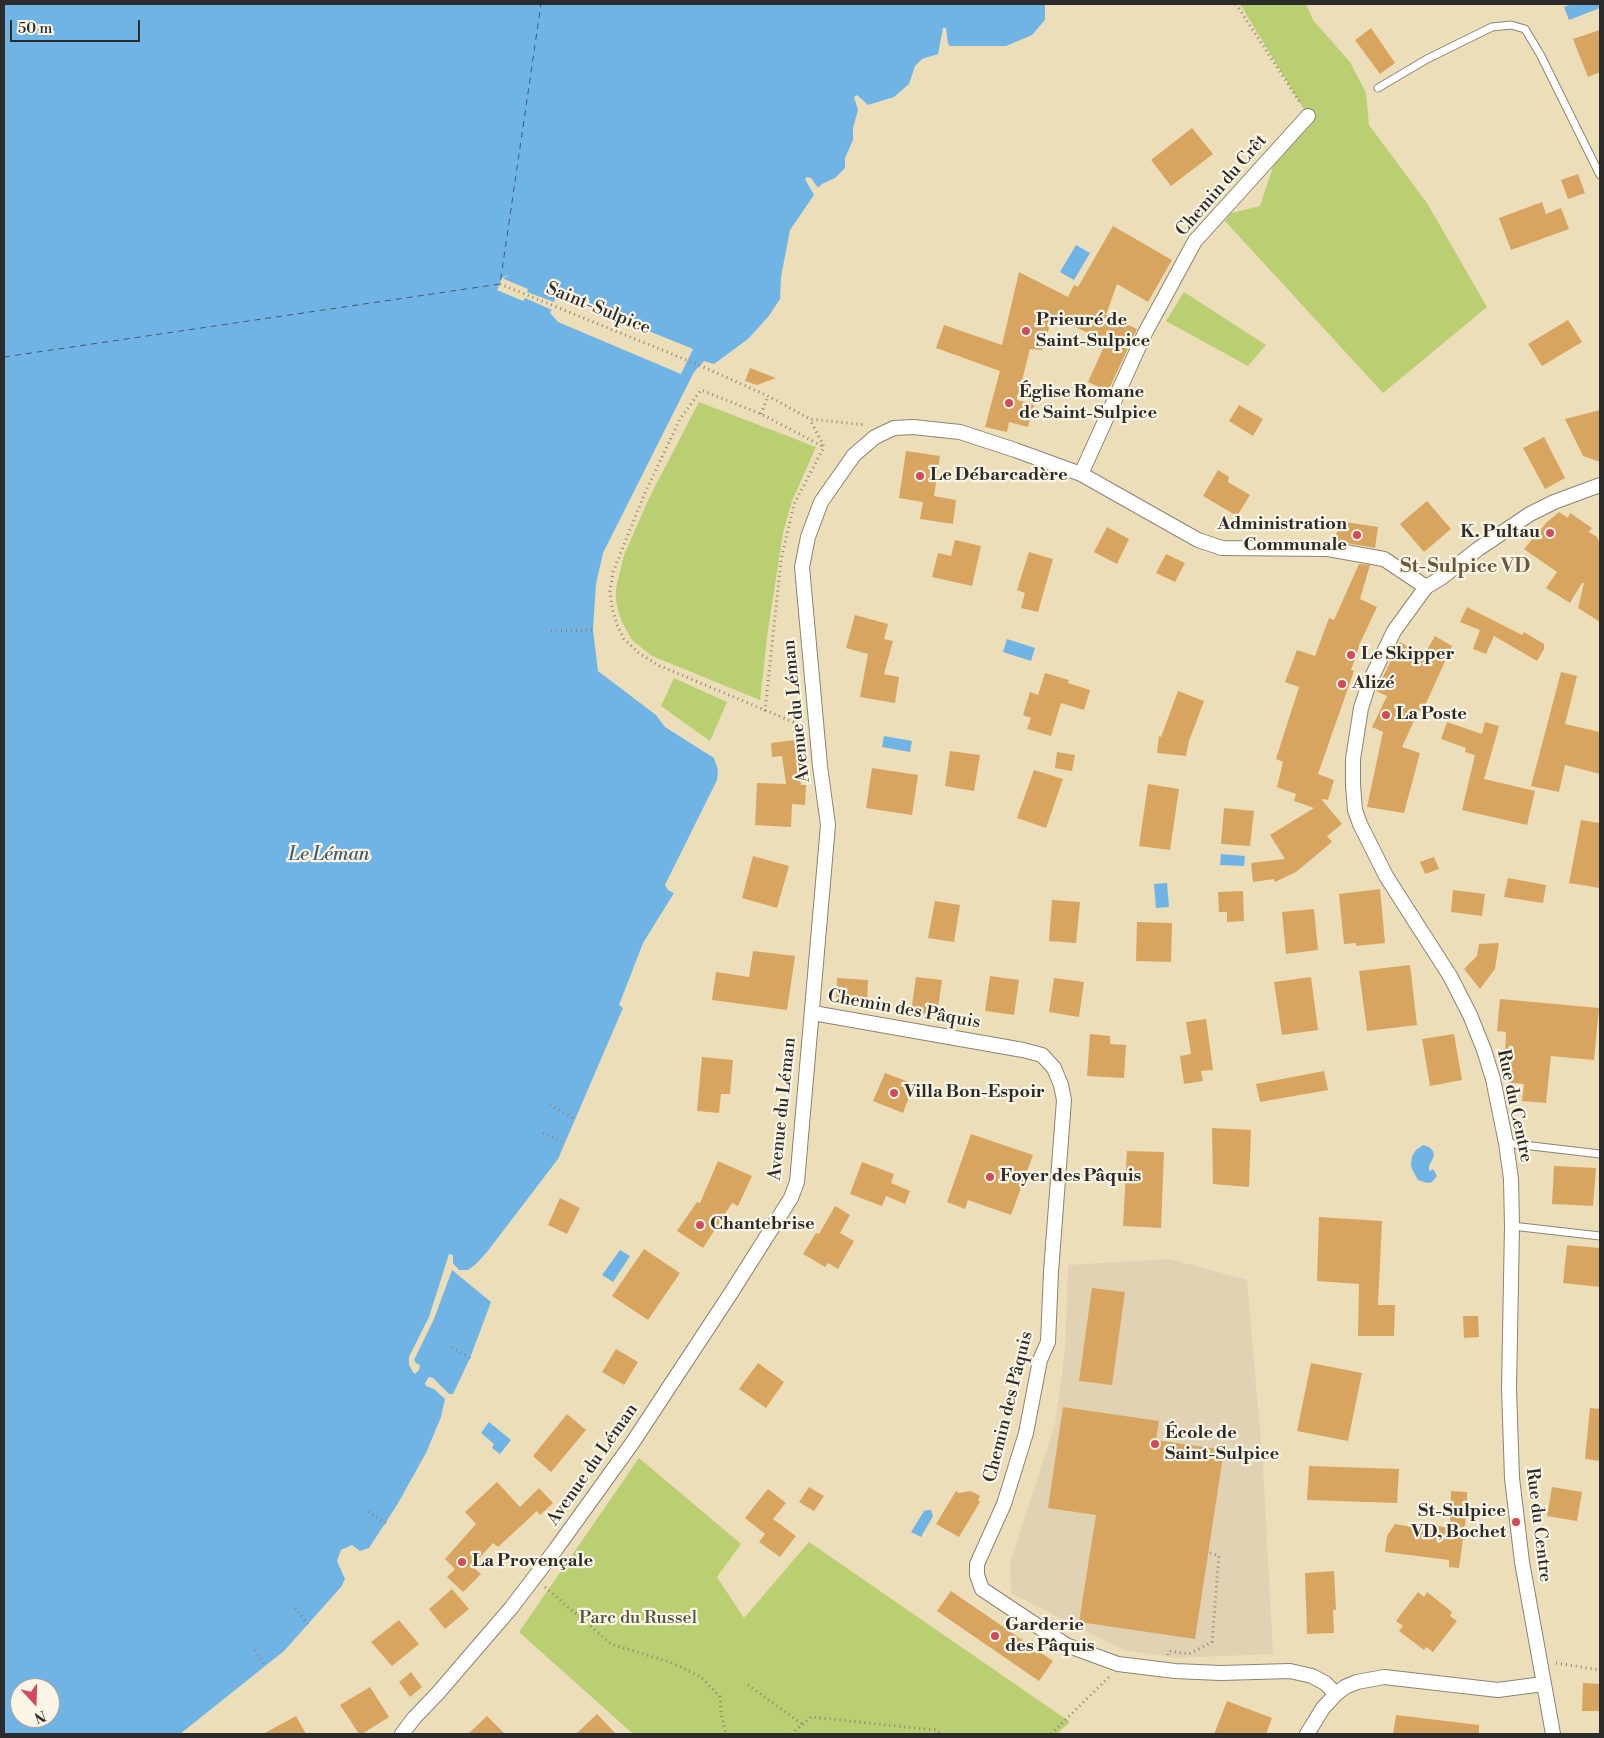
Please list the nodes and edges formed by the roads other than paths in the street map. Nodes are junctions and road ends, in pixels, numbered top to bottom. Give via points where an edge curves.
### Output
1 (1378, 88) dead end
2 (1308, 116) road end
3 (1600, 175) edge
4 (1081, 474) junction
5 (1600, 485) edge
6 (1426, 587) junction
7 (812, 1013) junction
8 (1506, 1143) junction
9 (1600, 1154) edge
10 (1512, 1226) junction
11 (1600, 1236) edge
12 (1543, 1684) junction
13 (1336, 1694) junction
14 (402, 1734) edge
15 (1307, 1734) edge
16 (1553, 1734) edge

1 - 3 lane via 1492,27 1511,25 1524,29 1540,54
2 - 4 street, Chemin du Crêt via 1195,241 1145,333
4 - 6 street via 1198,540 1222,548 1328,549 1384,559
4 - 7 street, Avenue du Léman via 960,432 894,428 875,437 854,455 821,502 808,537 802,567 828,825
5 - 6 street, Rue du Centre via 1530,514
6 - 8 street, Rue du Centre via 1383,651 1360,708 1353,759 1355,810 1386,876 1450,976 1470,1015 1484,1050
7 - 13 street, Chemin des Pâquis via 1023,1050 1042,1056 1054,1068 1061,1085 1064,1100 1048,1342 1040,1360 1026,1433 1004,1504 977,1564 976,1575 982,1589 1066,1646 1118,1664 1221,1673 1290,1671 1312,1676
7 - 14 street, Avenue du Léman via 797,1182 791,1198 633,1442 570,1531 500,1620
8 - 9 lane
8 - 10 street, Rue du Centre
10 - 11 lane
10 - 12 street, Rue du Centre via 1509,1389 1512,1478 1522,1562
12 - 13 street via 1498,1690 1384,1677 1357,1682
12 - 16 street, Rue du Centre
13 - 15 street via 1322,1708

